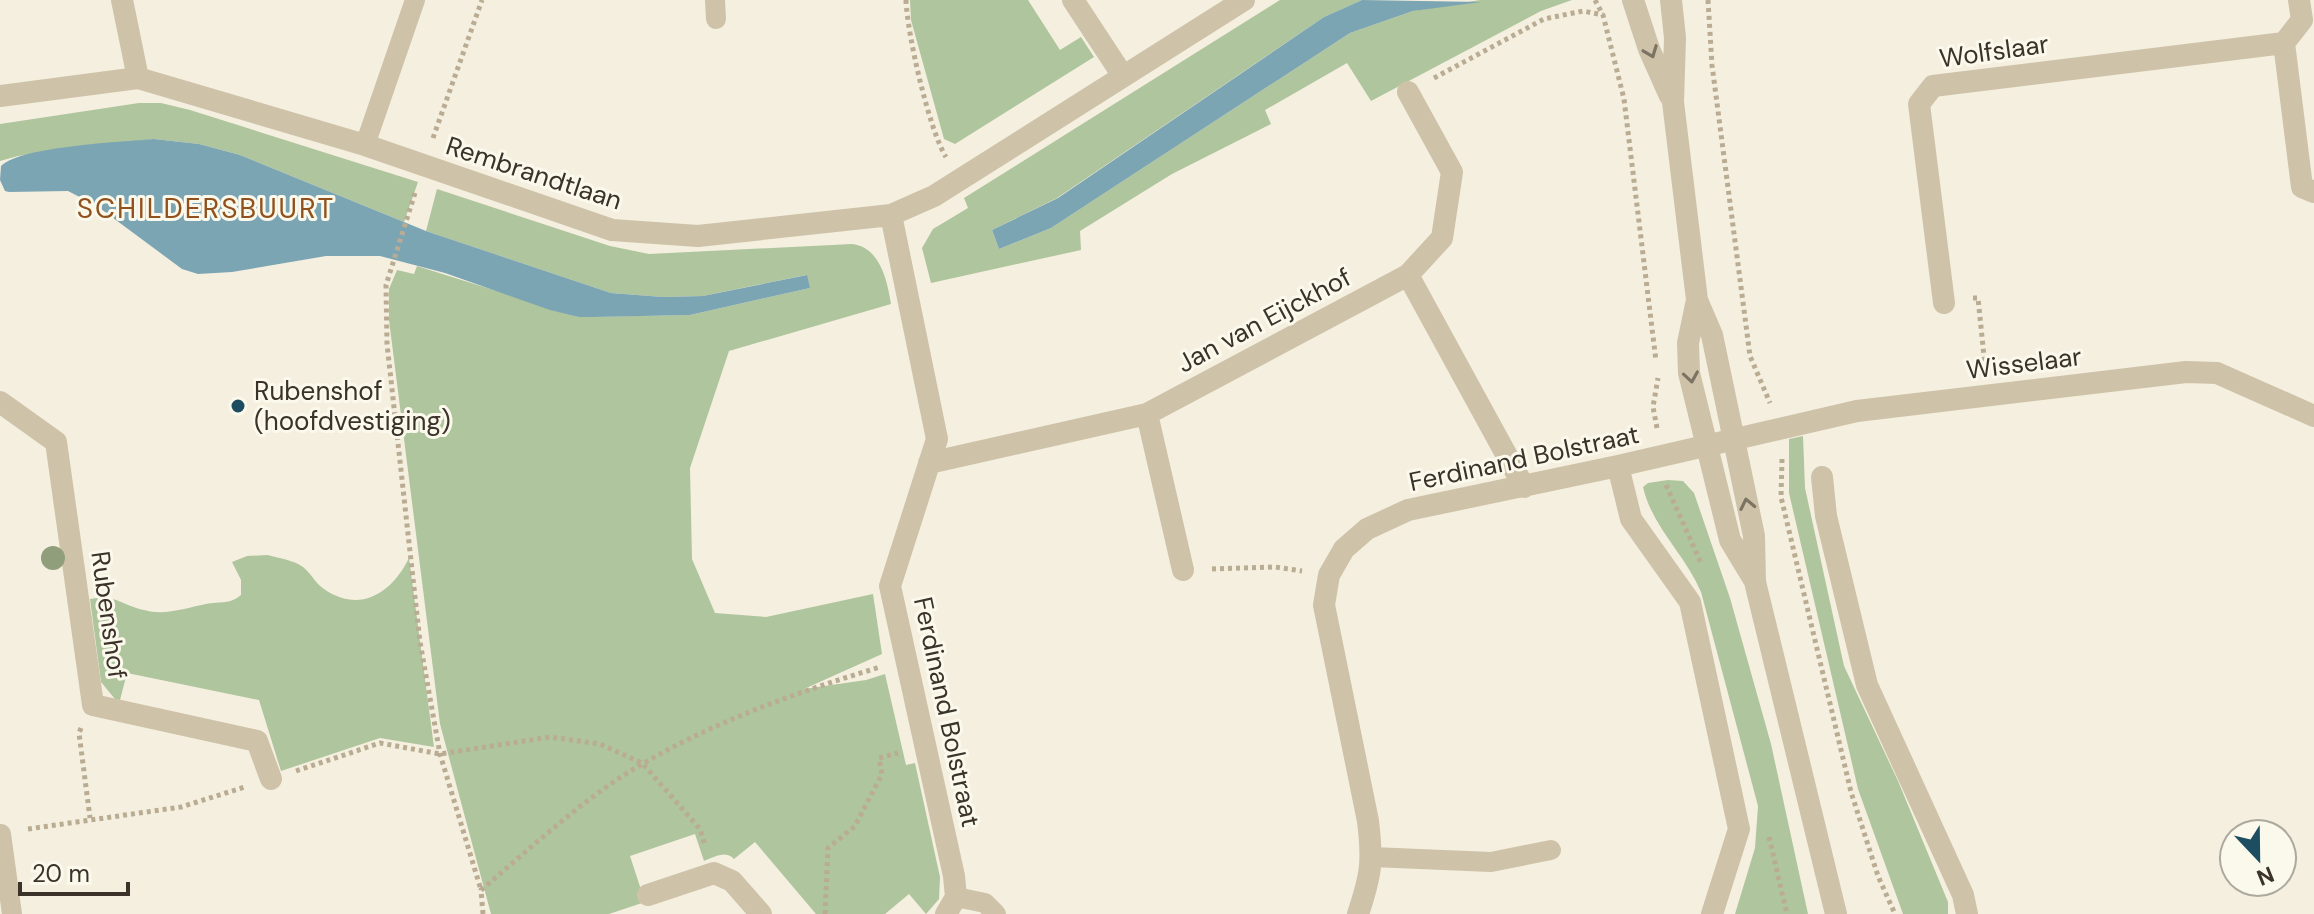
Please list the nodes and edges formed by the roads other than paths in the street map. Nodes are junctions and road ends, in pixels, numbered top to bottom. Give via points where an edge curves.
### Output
1 (122, 0) edge
2 (415, 0) edge
3 (1073, 0) edge
4 (1244, 0) edge
5 (1671, 0) edge
6 (2299, 0) edge
7 (1635, 4) edge
8 (2284, 43) junction
9 (1123, 76) junction
10 (138, 78) junction
11 (1408, 92) road end
12 (0, 96) edge
13 (1673, 102) junction
14 (365, 145) junction
15 (2314, 192) edge
16 (891, 215) junction
17 (1408, 275) junction
18 (1697, 300) junction
19 (1944, 303) road end
20 (0, 402) edge
21 (1147, 414) junction
22 (2314, 416) edge
23 (1734, 440) junction
24 (1706, 447) junction
25 (929, 463) junction
26 (1618, 466) junction
27 (1822, 477) dead end
28 (1524, 487) junction
29 (1183, 570) road end
30 (1755, 582) junction
31 (271, 779) road end
32 (1, 834) edge
33 (1551, 850) dead end
34 (1372, 857) junction
35 (648, 895) dead end
36 (951, 905) edge
37 (12, 914) edge
38 (761, 914) edge
39 (996, 914) edge
40 (1358, 914) edge
41 (1712, 914) edge
42 (1836, 914) edge
43 (1967, 914) edge

1 - 10 street
2 - 14 lane
3 - 9 street
4 - 9 street, Rembrandtlaan
5 - 13 street
6 - 8 street via 2302,20
7 -> 13 street
8 - 15 street via 2302,187
8 - 19 street, Wolfslaar via 1933,86 1919,104
9 - 16 street, Rembrandtlaan via 934,196
10 - 12 street, Rembrandtlaan
10 - 14 street, Rembrandtlaan
11 - 17 street, Jan van Eijckhof via 1452,172 1442,238
13 - 18 street
14 - 16 street, Rembrandtlaan via 612,230 698,236
16 - 25 street, Ferdinand Bolstraat via 937,439
17 - 21 street, Jan van Eijckhof
17 - 28 street
18 - 23 street via 1712,335
18 -> 24 street via 1688,343 1689,373
20 - 31 street, Rubenshof via 56,442 93,705 257,741
21 - 25 street, Jan van Eijckhof
21 - 29 street
22 - 23 street, Wisselaar via 2217,373 2186,372 1857,411
23 - 24 street, Wisselaar
30 -> 23 street via 1754,536
24 - 26 street, Ferdinand Bolstraat
24 - 30 street via 1730,540
25 - 36 street, Ferdinand Bolstraat via 890,586 954,876
26 - 28 street, Ferdinand Bolstraat
26 - 41 street via 1631,519 1690,602 1739,829
27 - 43 street via 1826,516 1867,685
28 - 34 street, Ferdinand Bolstraat via 1408,510 1367,529 1344,549 1329,575 1324,605
30 - 42 street
32 - 37 lane
33 - 34 lane via 1491,862
34 - 40 street
35 - 38 street via 714,873 732,881
36 - 39 lane, Ferdinand Bolstraat via 985,903

